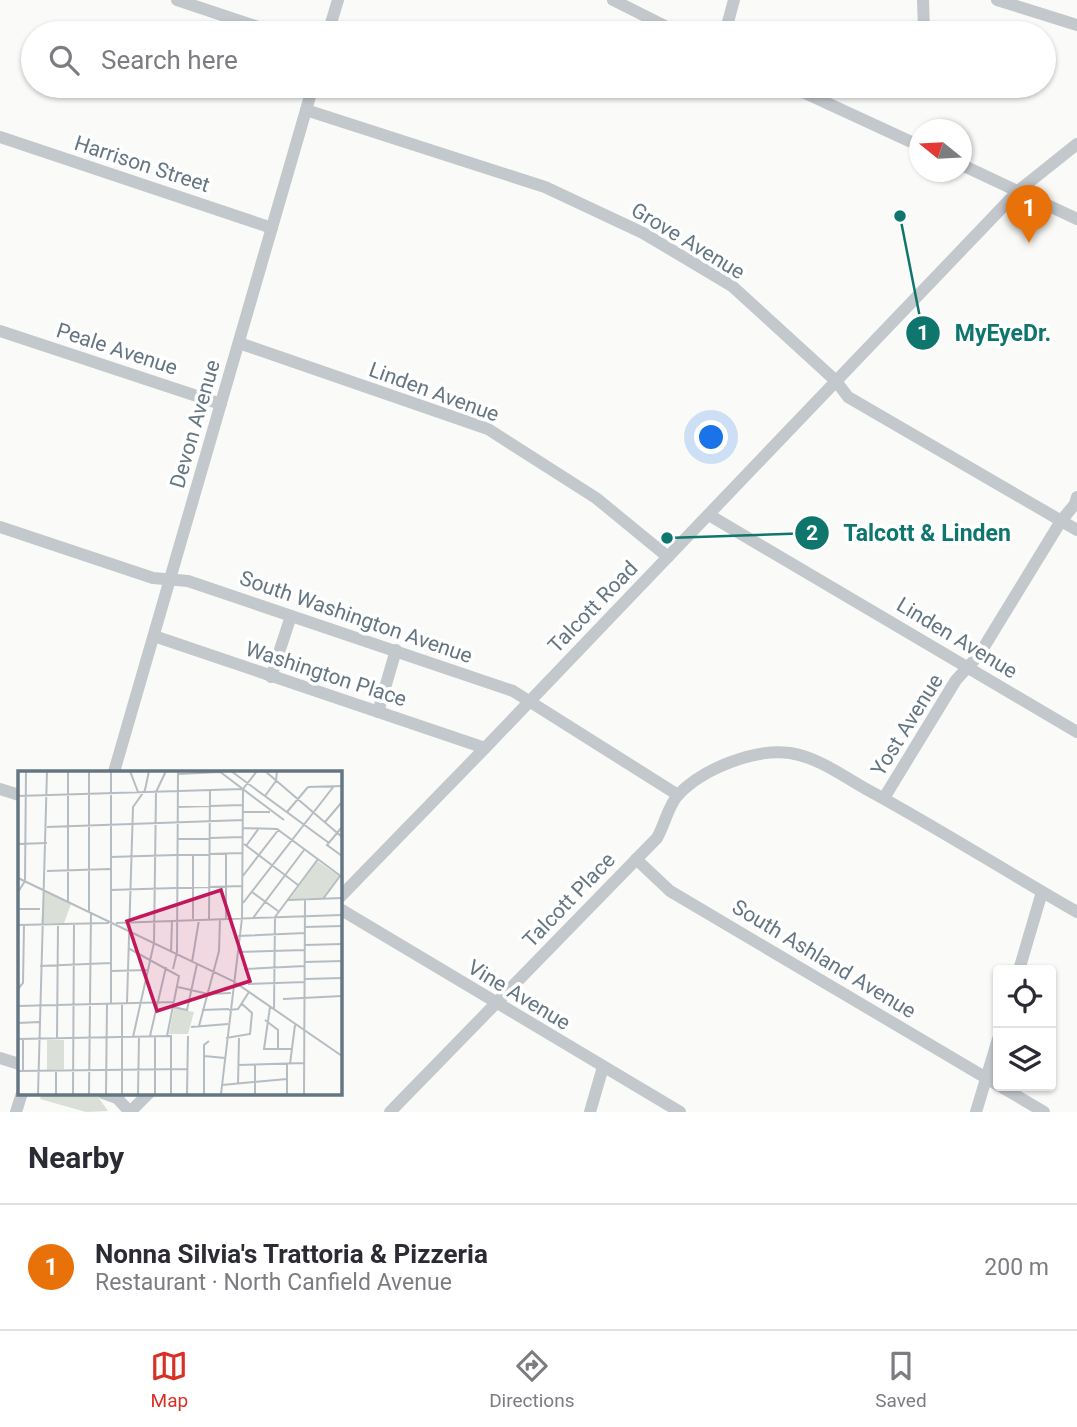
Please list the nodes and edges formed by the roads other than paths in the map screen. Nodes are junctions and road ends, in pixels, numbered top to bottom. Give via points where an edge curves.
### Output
1 (177, 0) edge
2 (338, 0) edge
3 (613, 0) edge
4 (734, 0) edge
5 (923, 0) edge
6 (997, 0) edge
7 (240, 21) edge
8 (332, 21) edge
9 (655, 21) edge
10 (728, 21) edge
11 (924, 21) edge
12 (1077, 26) edge
13 (310, 98) edge
14 (816, 98) edge
15 (306, 110) junction
16 (0, 137) edge
17 (909, 141) edge
18 (1077, 145) edge
19 (972, 170) edge
20 (1018, 191) junction
21 (1077, 219) edge
22 (272, 228) junction
23 (0, 331) edge
24 (239, 343) junction
25 (836, 382) junction
26 (221, 404) junction
27 (1077, 497) edge
28 (709, 515) junction
29 (1061, 521) junction
30 (0, 527) edge
31 (1077, 530) edge
32 (668, 557) junction
33 (170, 578) junction
34 (291, 616) junction
35 (154, 636) junction
36 (396, 650) junction
37 (968, 667) junction
38 (271, 677) junction
39 (529, 701) junction
40 (378, 712) junction
41 (1077, 732) edge
42 (485, 748) junction
43 (114, 771) edge
44 (0, 789) edge
45 (18, 795) edge
46 (678, 795) junction
47 (884, 798) junction
48 (636, 859) junction
49 (1042, 892) junction
50 (341, 896) edge
51 (341, 910) edge
52 (1077, 912) edge
53 (1020, 965) edge
54 (495, 1003) junction
55 (0, 1058) edge
56 (18, 1064) edge
57 (603, 1067) junction
58 (993, 1082) edge
59 (993, 1086) edge
60 (1009, 1091) edge
61 (22, 1094) edge
62 (106, 1094) edge
63 (148, 1094) edge
64 (16, 1112) edge
65 (130, 1112) edge
66 (390, 1112) edge
67 (590, 1112) edge
68 (680, 1112) edge
69 (976, 1112) edge
70 (1044, 1112) edge

1 - 7 street
2 - 8 street
3 - 9 street
4 - 10 street
5 - 11 street
6 - 12 street
13 - 15 street, Devon Avenue
14 - 17 street
15 - 22 street, Devon Avenue
15 - 25 street, Grove Avenue via 545,187 643,233 732,286
16 - 22 street, Harrison Street
18 - 20 street, Talcott Road
19 - 20 street
20 - 21 street
20 - 25 street, Talcott Road
22 - 24 street, Devon Avenue
23 - 26 street, Peale Avenue
24 - 26 street, Devon Avenue
24 - 32 street, Linden Avenue via 488,429 596,498
25 - 28 street, Talcott Road
25 - 29 street, Grove Avenue via 848,397
26 - 33 street, Devon Avenue
27 - 29 street, Yost Avenue
28 - 32 street, Talcott Road
28 - 37 street, Linden Avenue
29 - 31 street, Grove Avenue
29 - 37 street, Yost Avenue
30 - 33 street, South Washington Avenue via 153,578
32 - 39 street, Talcott Road
33 - 34 street, South Washington Avenue
33 - 35 street, Devon Avenue
34 - 36 street, South Washington Avenue
34 - 38 street
35 - 38 street, Washington Place
35 - 43 street, Devon Avenue
36 - 39 street, South Washington Avenue via 513,691
36 - 40 street
37 - 41 street, Linden Avenue
37 - 47 street, Yost Avenue
38 - 40 street, Washington Place
39 - 42 street, Talcott Road
39 - 46 street, South Washington Avenue
40 - 42 street, Washington Place
42 - 50 street, Talcott Road
44 - 45 street
46 - 47 street, Talcott Place via 696,780 736,760 789,753 817,762
46 - 48 street, Talcott Place via 657,838
47 - 49 street
48 - 54 street, Talcott Place
48 - 58 street, South Ashland Avenue via 670,891
49 - 52 street
49 - 53 street
51 - 54 street, Vine Avenue
54 - 57 street, Vine Avenue
54 - 66 street, Talcott Place
55 - 56 street
57 - 67 street
57 - 68 street, Vine Avenue
59 - 69 street
60 - 70 street, South Ashland Avenue
61 - 64 street
62 - 65 street
63 - 65 street

